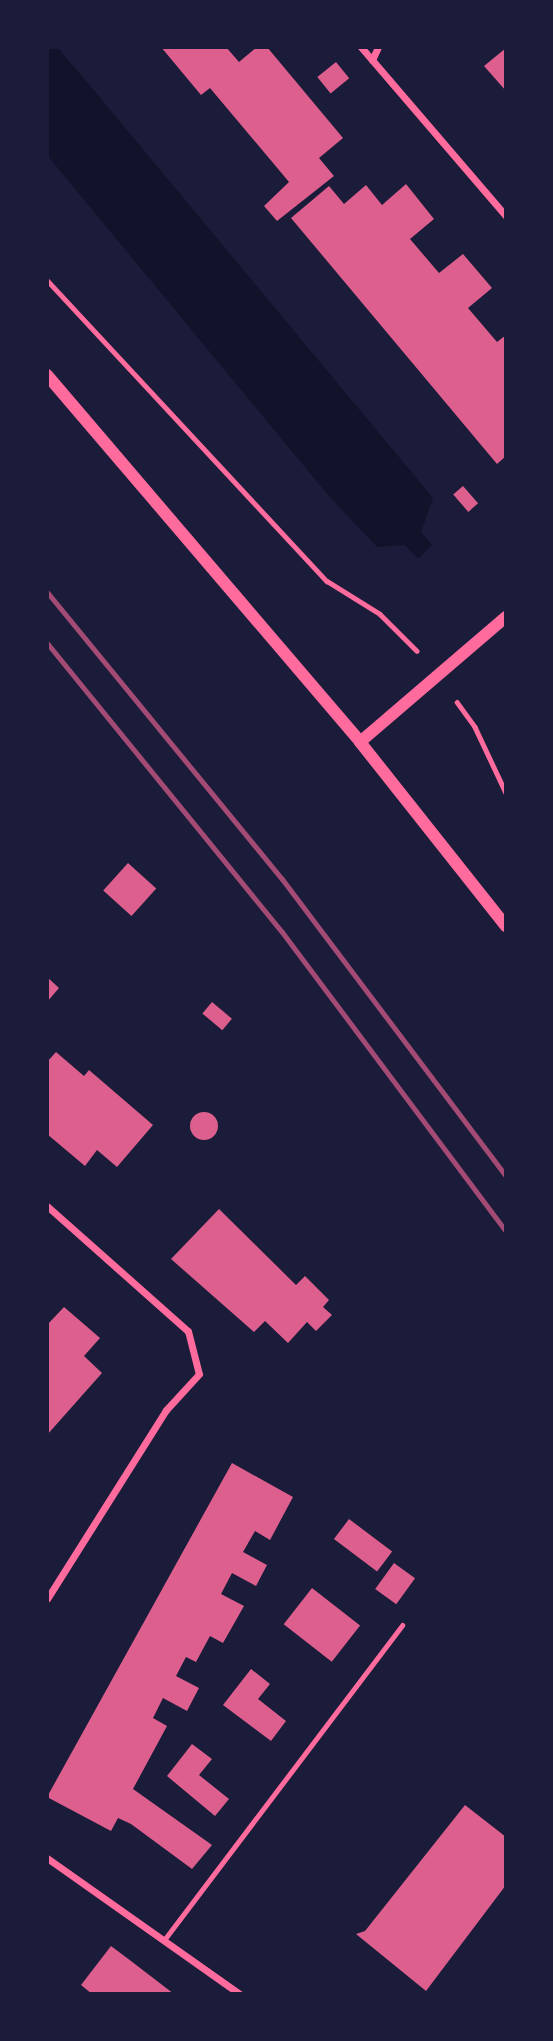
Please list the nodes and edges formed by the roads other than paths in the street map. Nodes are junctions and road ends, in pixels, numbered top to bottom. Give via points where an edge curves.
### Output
1 (361, 47) edge
2 (378, 47) edge
3 (372, 60) junction
4 (506, 216) edge
5 (47, 375) edge
6 (506, 617) edge
7 (360, 741) junction
8 (506, 926) edge
9 (47, 1206) edge
10 (47, 1598) edge
11 (402, 1625) dead end
12 (47, 1858) edge
13 (164, 1940) junction
14 (240, 1994) edge

1 - 3 street
2 - 3 street
3 - 4 street
5 - 7 street
6 - 7 street
7 - 8 street
9 - 10 street via 188,1331 199,1374 166,1410
11 - 13 lane
12 - 13 street
13 - 14 street

